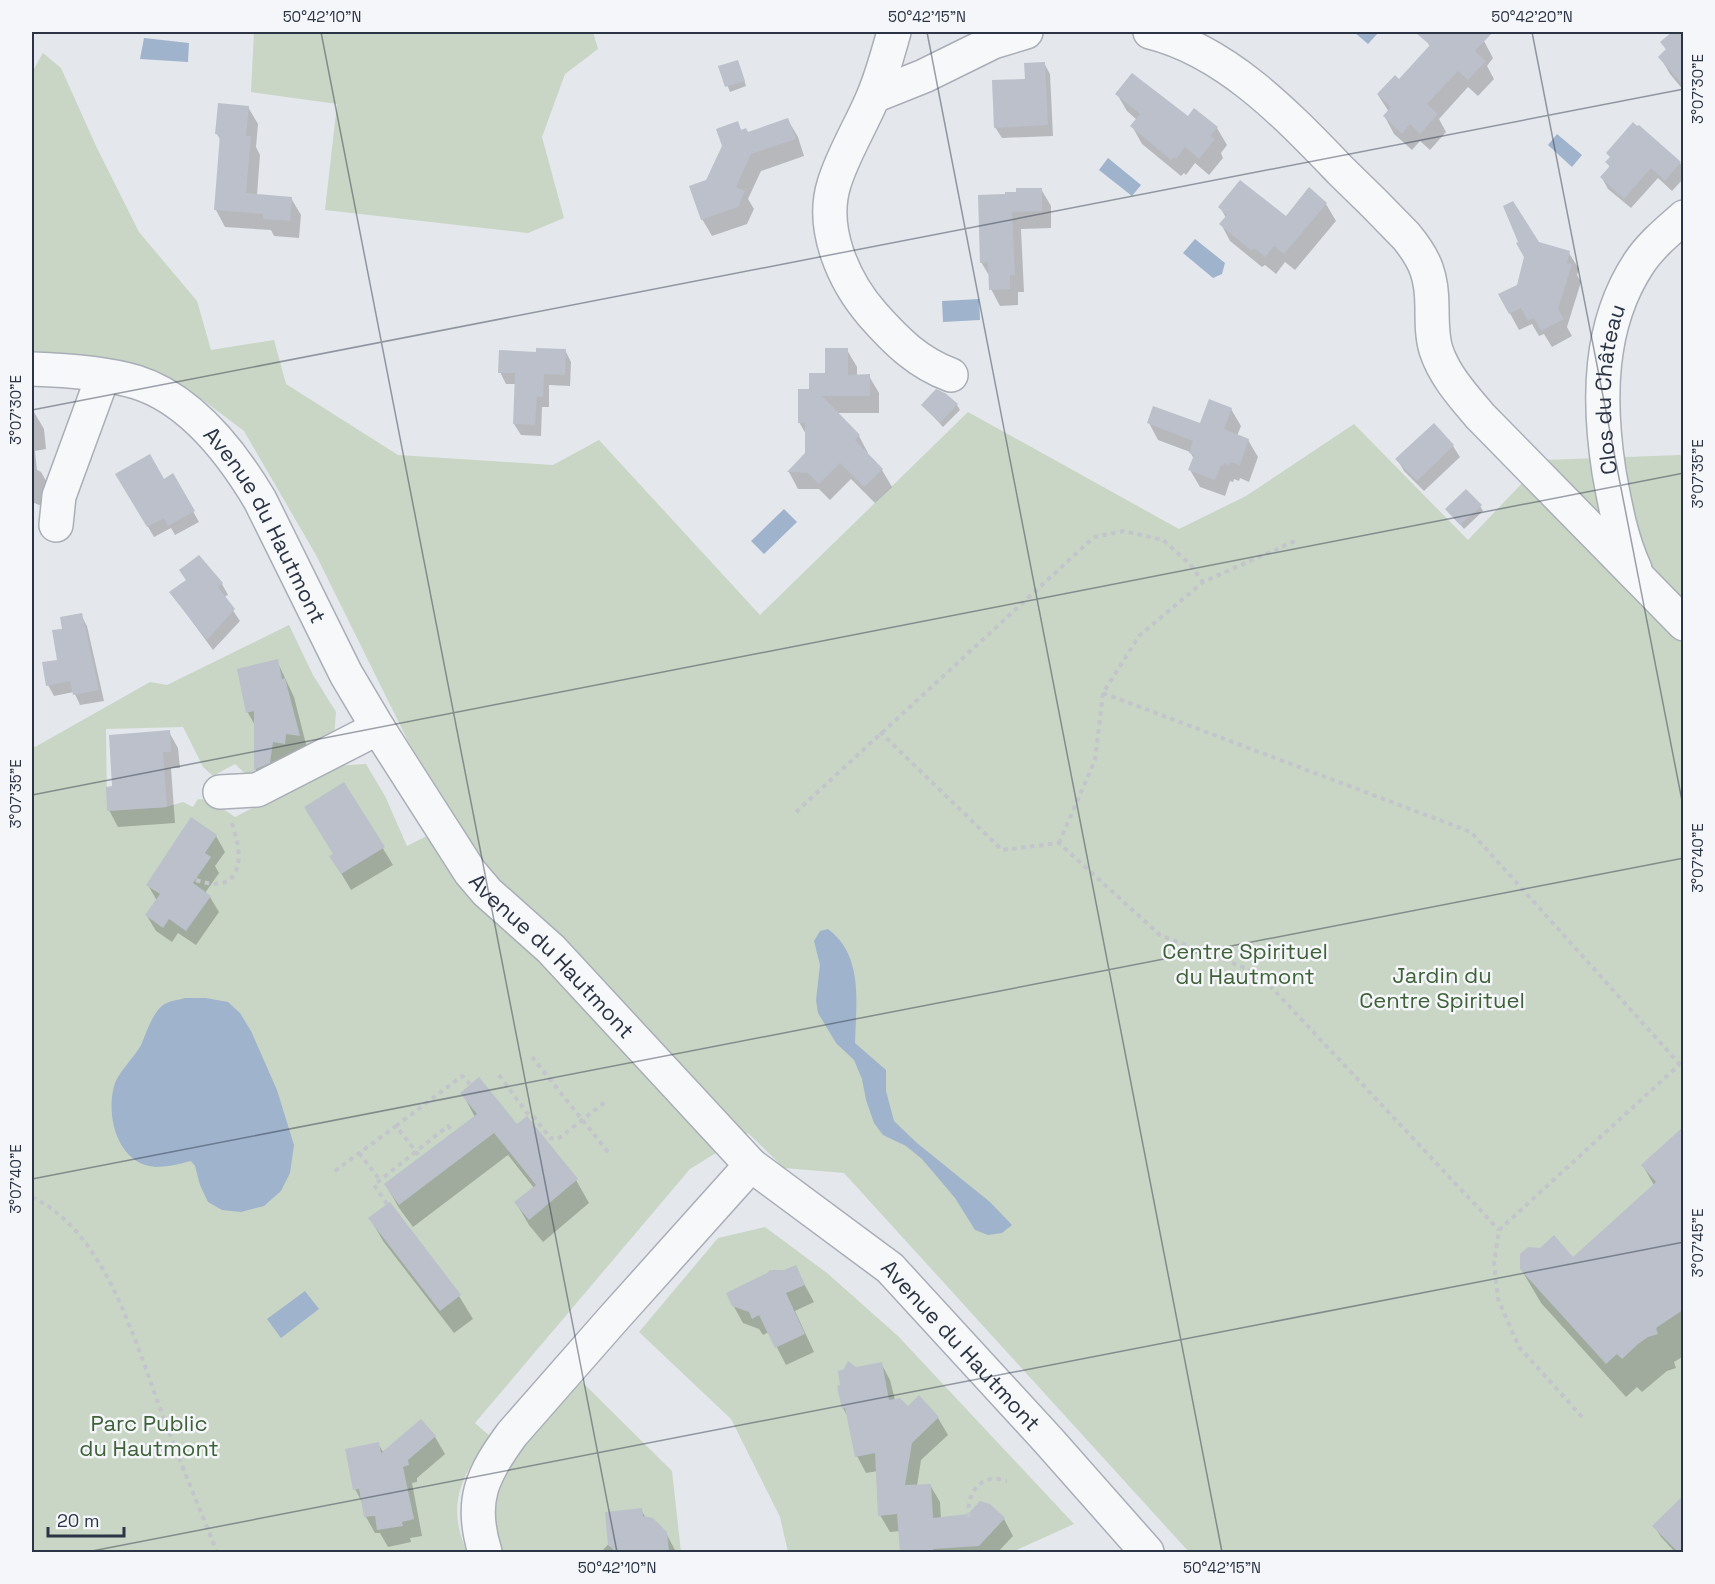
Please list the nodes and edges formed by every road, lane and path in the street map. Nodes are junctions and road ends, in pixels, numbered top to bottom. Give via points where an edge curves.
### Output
1 (894, 32) edge
2 (1026, 32) edge
3 (1150, 32) edge
4 (873, 96) junction
5 (1683, 217) edge
6 (32, 369) edge
7 (951, 375) dead end
8 (103, 376) junction
9 (56, 525) dead end
10 (1295, 541) dead end
11 (1639, 579) junction
12 (1203, 582) junction
13 (1683, 624) edge
14 (1102, 693) junction
15 (378, 728) junction
16 (880, 732) junction
17 (225, 804) joint
18 (796, 812) dead end
19 (1059, 843) junction
20 (196, 880) dead end
21 (532, 1057) dead end
22 (1679, 1065) junction
23 (1683, 1069) edge
24 (499, 1075) dead end
25 (470, 1084) dead end
26 (605, 1102) dead end
27 (582, 1120) junction
28 (396, 1126) junction
29 (453, 1132) dead end
30 (438, 1134) junction
31 (443, 1140) dead end
32 (416, 1152) junction
33 (608, 1152) dead end
34 (359, 1153) junction
35 (420, 1157) dead end
36 (751, 1165) junction
37 (335, 1171) dead end
38 (380, 1180) junction
39 (32, 1197) edge
40 (387, 1204) dead end
41 (1499, 1230) junction
42 (1582, 1417) dead end
43 (1007, 1481) dead end
44 (969, 1517) dead end
45 (217, 1552) edge
46 (485, 1552) edge
47 (1147, 1552) edge

1 - 4 street
2 - 4 street via 993,42
3 - 11 street via 1211,58 1259,93 1406,236 1429,275 1435,348 1451,379 1480,416
4 - 7 street via 834,185 830,205 833,239 866,307 902,346 933,368
5 - 11 street, Clos du Château via 1639,263 1613,320 1604,360 1603,428 1608,464 1626,548
6 - 8 street, Avenue du Hautmont
8 - 9 street via 59,496
8 - 15 street, Avenue du Hautmont via 137,383 168,398 207,430 236,463 260,500 346,674
10 - 12 path
11 - 13 street
12 - 14 path via 1139,636
12 - 16 path via 1163,540 1124,531 1094,537
14 - 19 path via 1095,760
14 - 22 path via 1471,832
15 - 17 street
15 - 36 street, Avenue du Hautmont via 470,872 499,904 551,949
16 - 18 path
16 - 19 path via 1002,850
17 - 20 path via 235,830 238,868 233,877 216,884
19 - 41 path via 1160,935 1258,973
21 - 27 path
22 - 23 path
22 - 41 path
24 - 27 path via 550,1138 558,1139
25 - 28 path via 462,1076
26 - 27 path
27 - 33 path
28 - 32 path
28 - 34 path
29 - 30 path via 447,1126
30 - 31 path
30 - 32 path
32 - 35 path
32 - 38 path
34 - 37 path
34 - 38 path
36 - 46 street via 512,1434 488,1468 479,1498
36 - 47 street, Avenue du Hautmont via 890,1268
38 - 40 path via 374,1185
39 - 45 path via 59,1215 91,1250 111,1285
41 - 42 path via 1494,1263 1498,1299 1519,1347
43 - 44 path via 992,1479 981,1484 971,1494

